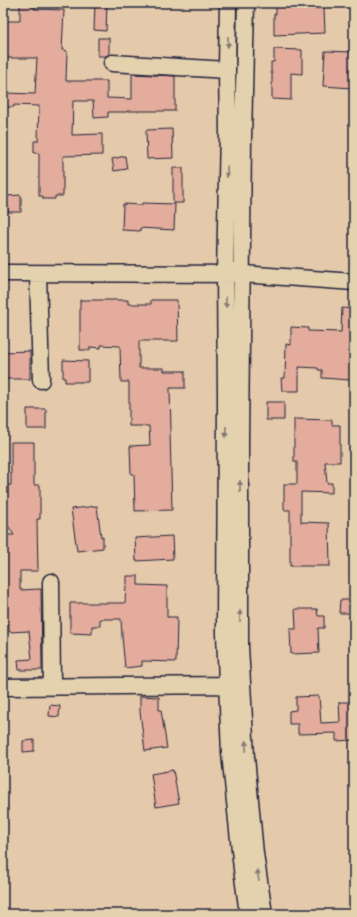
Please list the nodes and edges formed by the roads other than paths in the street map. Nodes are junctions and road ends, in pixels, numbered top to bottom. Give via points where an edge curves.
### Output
1 (228, 3) edge
2 (246, 3) edge
3 (112, 63) dead end
4 (227, 70) junction
5 (3, 273) edge
6 (38, 274) junction
7 (225, 274) junction
8 (242, 274) junction
9 (354, 282) edge
10 (41, 380) dead end
11 (51, 582) dead end
12 (52, 686) junction
13 (235, 686) junction
14 (3, 687) edge
15 (248, 914) edge
16 (264, 914) edge

1 -> 4 street
2 - 8 street
3 - 4 street
4 -> 7 street
5 - 6 street
6 - 7 street
6 - 10 street
7 - 8 street
7 -> 13 street via 225,634
8 - 9 street
13 -> 8 street via 240,646
11 - 12 street
12 - 13 street
12 - 14 street
13 - 15 street via 230,753
16 -> 13 street

